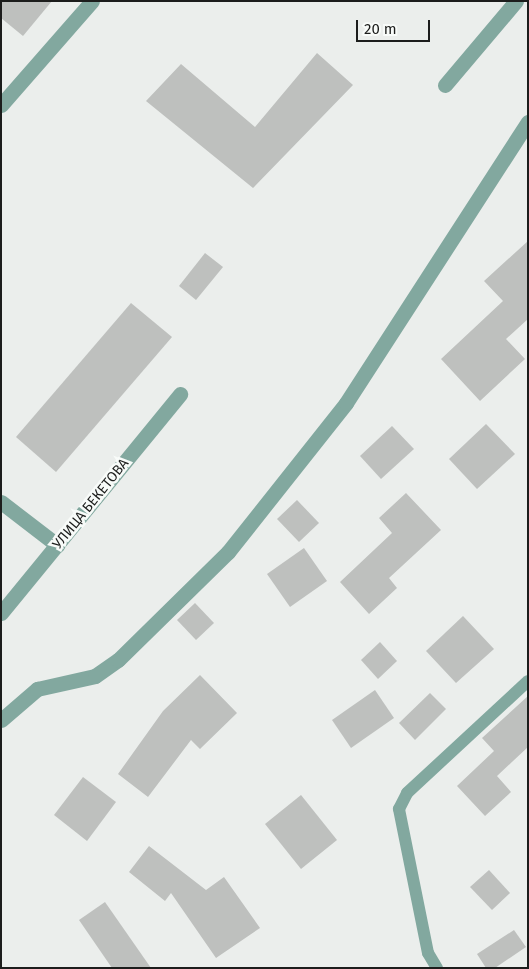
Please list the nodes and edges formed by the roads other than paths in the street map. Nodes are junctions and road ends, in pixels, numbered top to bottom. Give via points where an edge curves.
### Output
1 (92, 1) edge
2 (516, 1) edge
3 (445, 85) dead end
4 (1, 105) edge
5 (528, 122) edge
6 (180, 394) dead end
7 (1, 502) edge
8 (57, 545) junction
9 (1, 613) edge
10 (528, 681) edge
11 (1, 720) edge
12 (437, 968) edge

1 - 4 street
2 - 3 street
5 - 11 street via 351,395 228,552 118,660 96,676 37,689
6 - 8 street, УЛИЦА БЕКЕТОВА
7 - 8 street
8 - 9 street, УЛИЦА БЕКЕТОВА
10 - 12 lane via 407,793 399,809 428,953

